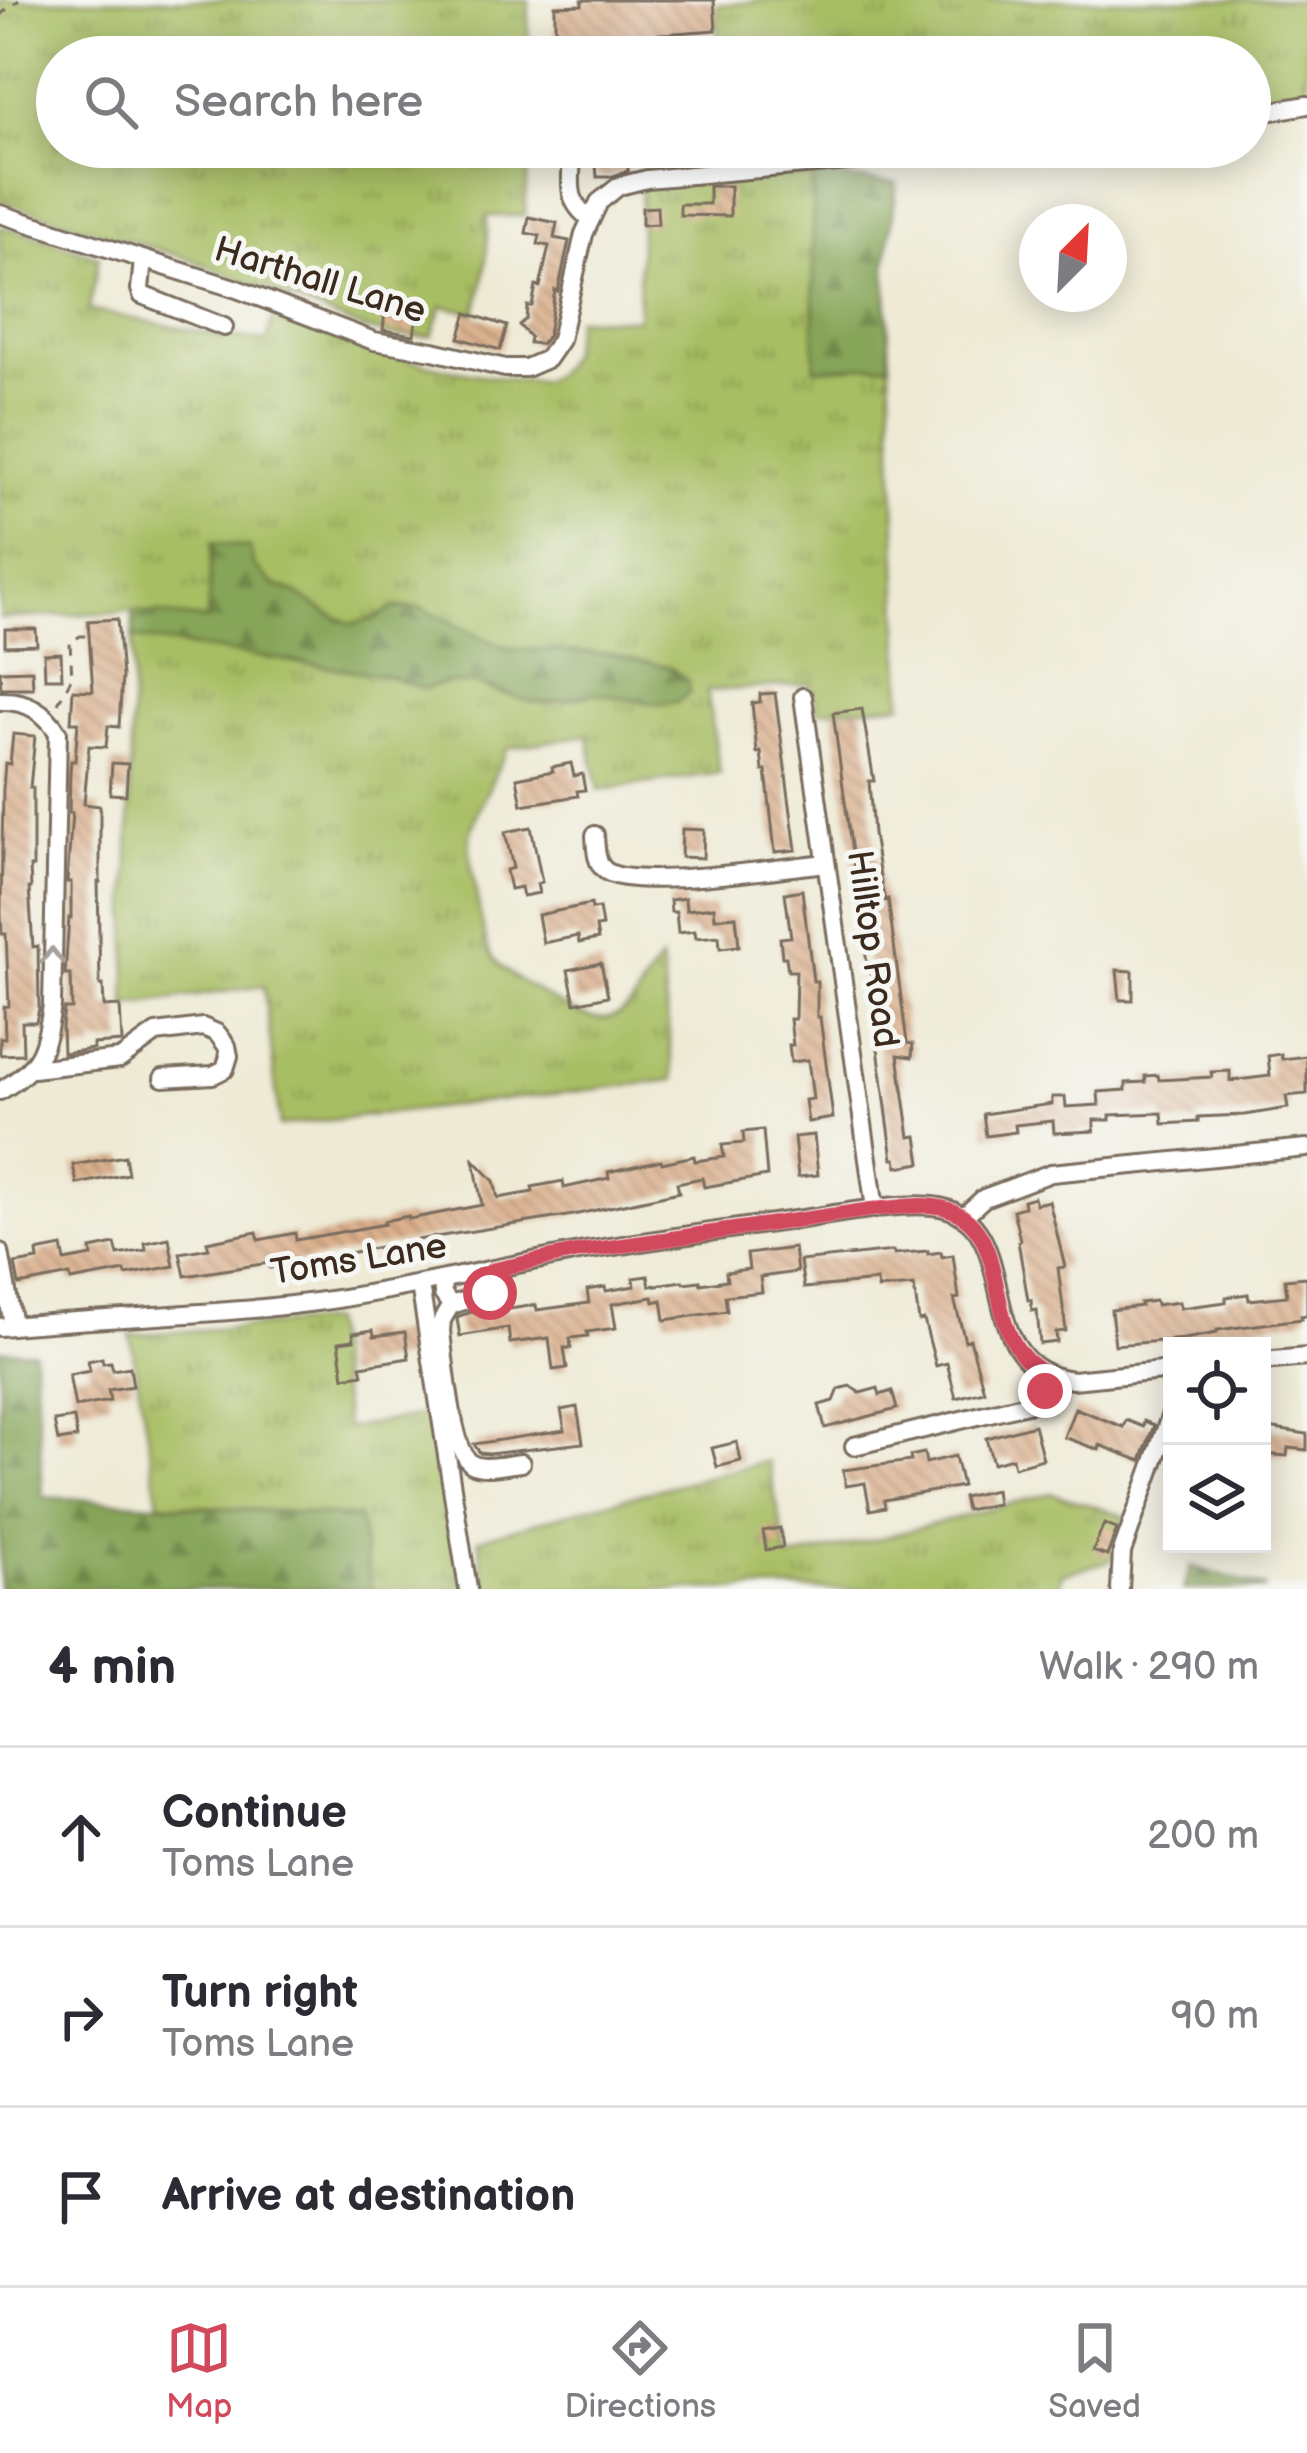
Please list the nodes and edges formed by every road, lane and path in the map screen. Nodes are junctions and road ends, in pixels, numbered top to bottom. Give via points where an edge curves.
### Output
1 (19, 0) edge
2 (0, 15) edge
3 (1307, 105) edge
4 (1271, 111) edge
5 (571, 168) edge
6 (770, 168) edge
7 (0, 214) edge
8 (591, 219) junction
9 (143, 260) junction
10 (224, 327) dead end
11 (92, 636) dead end
12 (803, 697) dead end
13 (4, 701) edge
14 (47, 717) junction
15 (595, 835) dead end
16 (826, 863) junction
17 (33, 1069) junction
18 (163, 1078) dead end
19 (0, 1090) edge
20 (1307, 1148) edge
21 (875, 1209) junction
22 (963, 1217) junction
23 (0, 1252) edge
24 (492, 1270) junction
25 (442, 1280) junction
26 (420, 1285) junction
27 (451, 1305) junction
28 (6, 1326) edge
29 (1307, 1357) edge
30 (1271, 1359) edge
31 (1163, 1371) edge
32 (1051, 1376) junction
33 (1163, 1436) edge
34 (854, 1446) dead end
35 (521, 1463) dead end
36 (468, 1589) edge
37 (1120, 1589) edge

1 - 2 path
3 - 4 street
5 - 8 street via 574,204
6 - 8 street via 620,186
7 - 9 street, Harthall Lane
8 - 9 street, Harthall Lane via 560,340 547,359 526,368 374,341
9 - 10 street via 142,296
11 - 14 path via 70,643 72,677
12 - 16 street, Hilltop Road
13 - 14 street
17 -> 14 street via 52,1005 58,733
15 - 16 street via 600,864 630,877
16 - 21 street, Hilltop Road
17 - 18 street via 120,1059 156,1033 203,1027 227,1046 225,1069 214,1075
17 - 19 street
20 - 22 street via 1051,1173 984,1198
21 - 22 street, Toms Lane via 933,1206
21 - 24 street, Toms Lane
22 - 32 street via 988,1249 1016,1347
23 - 28 street
24 - 25 street, Toms Lane
24 - 27 street via 490,1293
25 - 26 street, Toms Lane
25 - 27 street
26 - 28 street, Toms Lane via 259,1310
26 - 36 street
27 - 35 street via 441,1331 461,1449 478,1467
29 - 30 street
31 - 32 street
32 - 34 street via 1031,1403
33 - 37 street via 1121,1552

